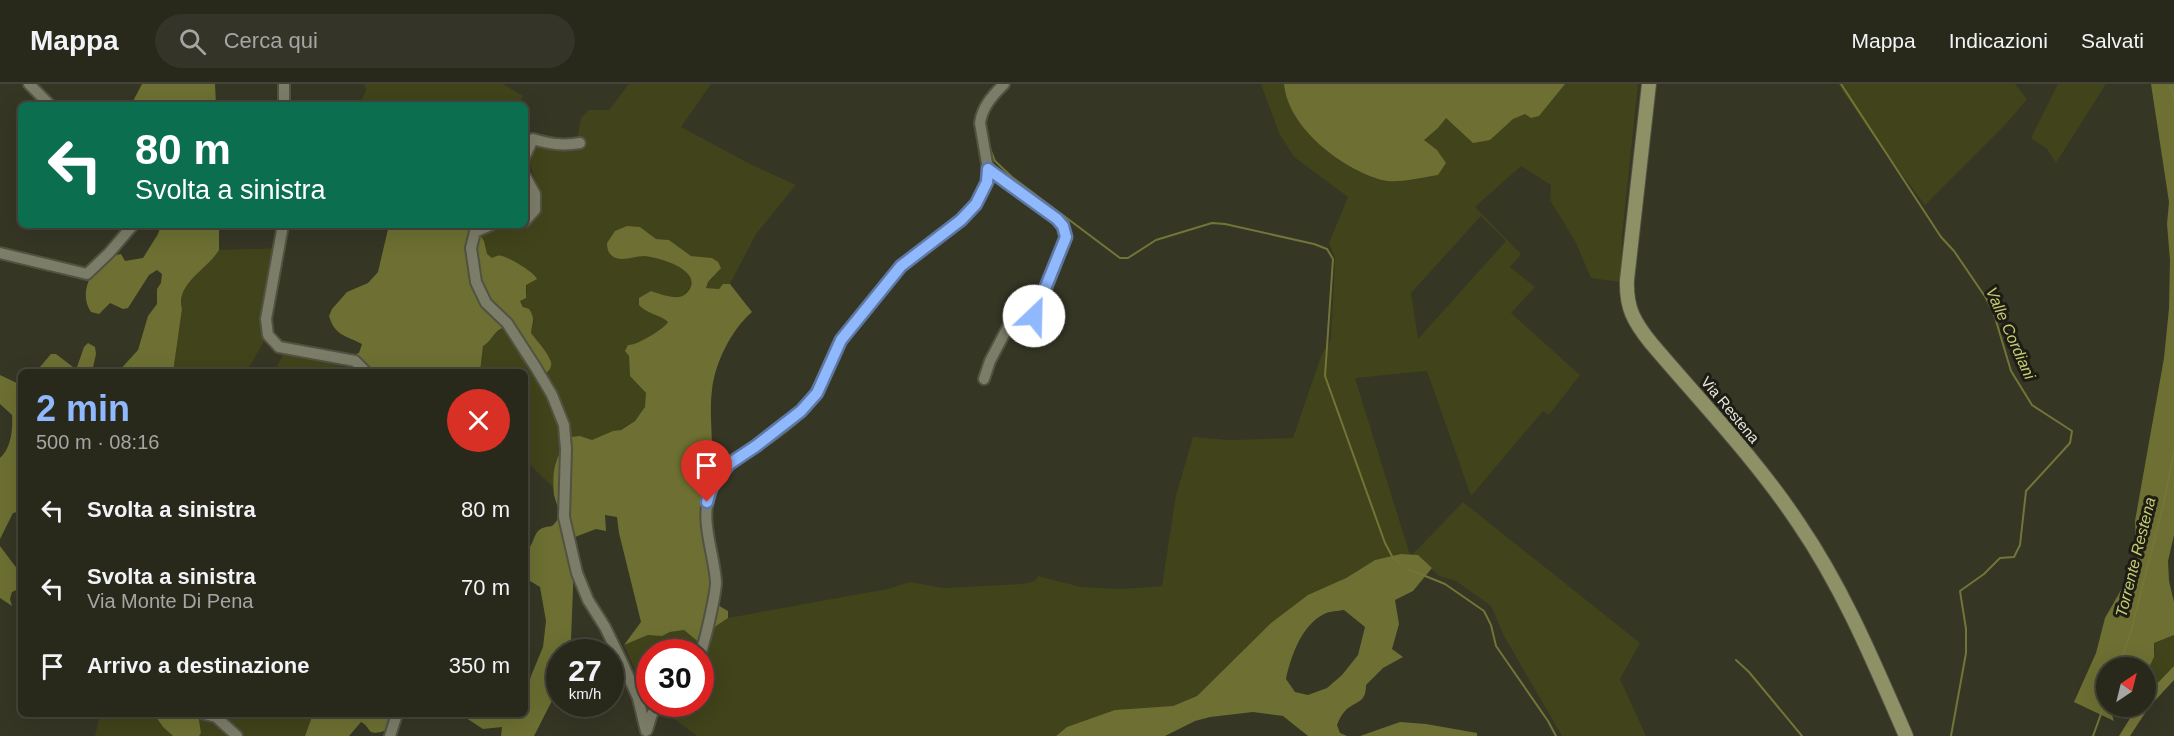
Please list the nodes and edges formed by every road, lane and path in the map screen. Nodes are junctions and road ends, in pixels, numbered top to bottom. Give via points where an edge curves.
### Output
1 (29, 84) edge
2 (284, 84) edge
3 (1004, 84) edge
4 (1649, 84) edge
5 (47, 102) edge
6 (284, 102) edge
7 (580, 143) dead end
8 (528, 150) edge
9 (988, 169) junction
10 (528, 182) edge
11 (528, 218) edge
12 (130, 228) edge
13 (283, 228) edge
14 (484, 228) edge
15 (0, 253) edge
16 (363, 369) edge
17 (984, 380) dead end
18 (704, 639) edge
19 (216, 717) edge
20 (396, 717) edge
21 (651, 717) edge
22 (646, 733) edge
23 (237, 736) edge
24 (390, 736) edge
25 (1906, 736) edge

1 - 5 street
2 - 6 street
3 - 9 street via 981,116
4 - 25 street, Via Restena via 1627,280 1633,318 1799,523 1852,614
7 - 8 street via 552,145 533,139
9 - 17 street via 1057,219 1066,237 1038,310 1029,319 1012,319
9 - 18 street via 987,182 976,204 901,266 841,340 823,384 810,401 787,423 729,464 717,478 707,502 706,518 716,586
10 - 11 street via 535,195 535,210
12 - 15 street via 87,274
13 - 16 street via 266,319 268,335 279,347 355,361
14 - 22 street via 475,232 471,248 476,282 486,303 507,323 536,368 564,426 564,517 576,573 638,698
19 - 23 street
20 - 24 street
21 - 22 street

